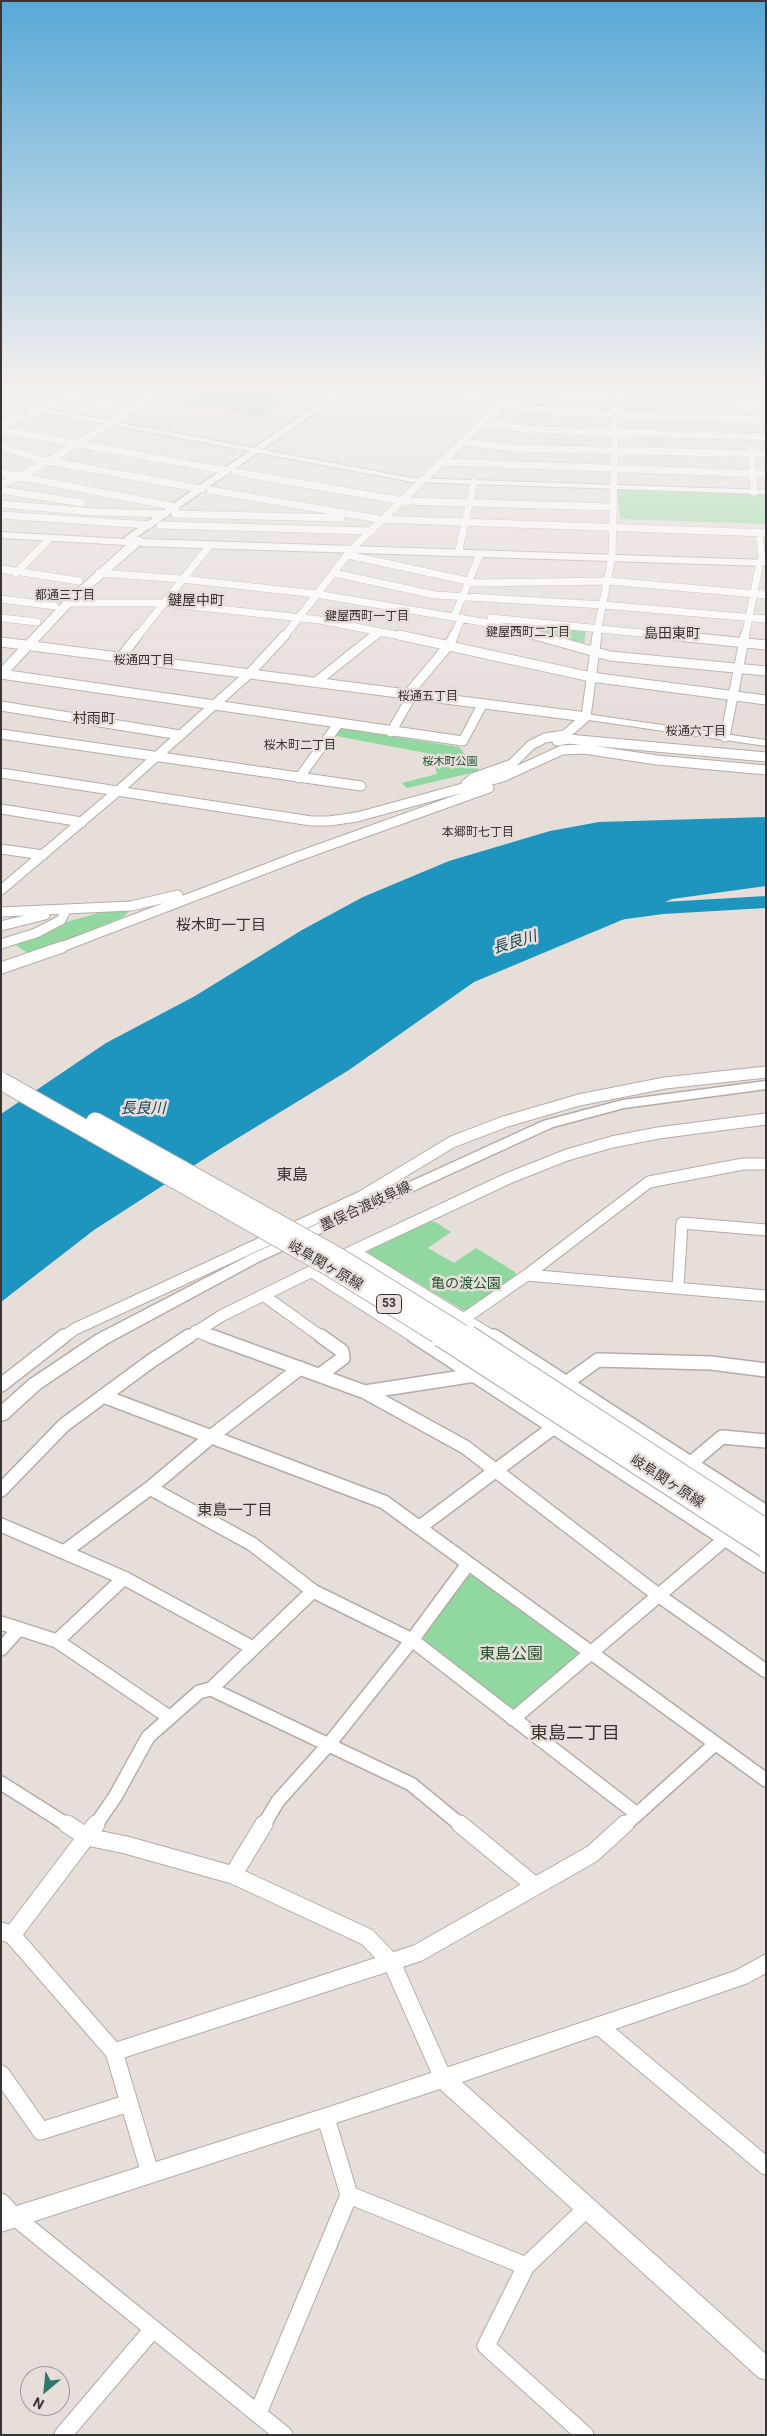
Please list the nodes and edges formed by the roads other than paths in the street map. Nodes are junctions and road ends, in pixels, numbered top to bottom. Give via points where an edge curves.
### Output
1 (68, 501) edge
2 (86, 501) edge
3 (136, 501) edge
4 (189, 501) edge
5 (274, 501) edge
6 (403, 501) joint
7 (613, 501) edge
8 (470, 502) junction
9 (82, 503) junction
10 (1, 504) edge
11 (613, 507) junction
12 (71, 510) junction
13 (175, 510) junction
14 (165, 514) junction
15 (1, 515) edge
16 (368, 517) junction
17 (384, 519) junction
18 (465, 522) junction
19 (149, 525) junction
20 (160, 525) junction
21 (612, 526) junction
22 (372, 531) junction
23 (1, 533) edge
24 (762, 533) edge
25 (49, 539) junction
26 (132, 541) junction
27 (210, 545) junction
28 (459, 550) junction
29 (352, 551) junction
30 (480, 554) junction
31 (612, 555) junction
32 (763, 561) edge
33 (1, 569) edge
34 (16, 573) junction
35 (99, 573) junction
36 (334, 573) junction
37 (182, 579) junction
38 (471, 580) junction
39 (79, 581) junction
40 (609, 581) junction
41 (316, 594) junction
42 (754, 594) junction
43 (766, 595) edge
44 (462, 597) junction
45 (1, 599) edge
46 (68, 603) junction
47 (164, 603) junction
48 (603, 605) junction
49 (55, 606) junction
50 (749, 617) junction
51 (1, 618) edge
52 (299, 618) junction
53 (461, 618) junction
54 (766, 619) edge
55 (37, 622) junction
56 (599, 628) junction
57 (380, 632) junction
58 (1, 642) edge
59 (744, 643) junction
60 (16, 644) junction
61 (449, 645) junction
62 (766, 645) edge
63 (29, 646) junction
64 (593, 651) junction
65 (120, 658) junction
66 (1, 660) edge
67 (739, 668) junction
68 (766, 671) edge
69 (250, 673) junction
70 (1, 674) edge
71 (591, 677) junction
72 (316, 682) junction
73 (407, 695) junction
74 (733, 696) junction
75 (766, 700) edge
76 (482, 705) junction
77 (1, 706) edge
78 (212, 706) junction
79 (586, 718) junction
80 (338, 724) junction
81 (391, 732) junction
82 (1, 734) edge
83 (180, 735) junction
84 (725, 738) junction
85 (766, 743) edge
86 (531, 745) junction
87 (555, 752) junction
88 (157, 756) junction
89 (766, 758) edge
90 (766, 770) edge
91 (1, 773) edge
92 (299, 778) junction
93 (361, 786) dead end
94 (461, 788) junction
95 (119, 790) junction
96 (1, 809) edge
97 (82, 822) junction
98 (1, 848) edge
99 (43, 855) junction
100 (1, 890) edge
101 (204, 892) junction
102 (66, 910) junction
103 (1, 912) edge
104 (1, 926) edge
105 (1, 944) edge
106 (1, 968) edge
107 (1, 1068) edge
108 (766, 1072) edge
109 (1, 1081) edge
110 (766, 1085) edge
111 (766, 1119) edge
112 (766, 1164) edge
113 (766, 1230) edge
114 (352, 1251) junction
115 (311, 1271) junction
116 (527, 1275) junction
117 (678, 1287) junction
118 (263, 1295) junction
119 (766, 1296) edge
120 (465, 1318) junction
121 (196, 1331) junction
122 (300, 1368) junction
123 (766, 1370) edge
124 (475, 1375) junction
125 (320, 1376) junction
126 (566, 1383) junction
127 (1, 1384) edge
128 (365, 1392) junction
129 (103, 1396) junction
130 (1, 1415) edge
131 (554, 1427) junction
132 (212, 1436) junction
133 (766, 1441) edge
134 (691, 1463) junction
135 (496, 1469) junction
136 (150, 1488) junction
137 (1, 1490) edge
138 (766, 1512) edge
139 (1, 1525) edge
140 (420, 1527) junction
141 (766, 1530) edge
142 (725, 1539) junction
143 (766, 1547) edge
144 (64, 1552) junction
145 (468, 1564) junction
146 (766, 1566) edge
147 (124, 1578) junction
148 (313, 1591) junction
149 (658, 1595) junction
150 (1, 1623) edge
151 (18, 1630) junction
152 (412, 1640) junction
153 (57, 1641) junction
154 (253, 1648) junction
155 (1, 1649) edge
156 (591, 1652) junction
157 (766, 1671) edge
158 (211, 1689) junction
159 (169, 1717) junction
160 (513, 1719) junction
161 (329, 1744) junction
162 (715, 1744) junction
163 (766, 1780) edge
164 (1, 1783) edge
165 (637, 1814) junction
166 (87, 1837) junction
167 (233, 1875) junction
168 (534, 1885) junction
169 (6, 1933) edge
170 (392, 1963) junction
171 (766, 1963) edge
172 (599, 2026) junction
173 (114, 2052) junction
174 (1, 2074) edge
175 (443, 2078) junction
176 (130, 2104) junction
177 (326, 2118) junction
178 (766, 2166) edge
179 (150, 2173) junction
180 (349, 2195) junction
181 (586, 2209) junction
182 (6, 2214) edge
183 (526, 2266) junction
184 (153, 2329) junction
185 (766, 2369) edge
186 (258, 2413) junction
187 (63, 2435) edge
188 (284, 2435) edge
189 (585, 2435) edge

1 - 9 street
2 - 9 street
3 - 13 street
4 - 13 main road
5 - 16 street
6 - 8 street
6 - 17 street
7 - 11 street
8 - 11 street
8 - 18 street
9 - 12 street
10 - 12 street
11 - 21 street
12 - 14 street
13 - 14 main road
13 - 16 street
13 - 20 main road
14 - 19 main road
15 - 19 street
16 - 17 street
17 - 18 street
17 - 22 street
18 - 21 street
18 - 28 street
19 - 26 main road
20 - 22 street
20 - 26 main road
21 - 24 street
21 - 31 street
22 - 29 street
23 - 25 main road
23 - 26 main road
24 - 32 street
25 - 26 main road
25 - 34 street
26 - 27 main road
26 - 29 main road
26 - 35 main road
26 - 39 main road
27 - 29 main road
27 - 37 street
28 - 29 main road
28 - 31 main road
29 - 30 main road
29 - 36 street
29 - 38 street
30 - 31 main road
30 - 38 street
31 - 32 main road
31 - 40 street
32 - 42 street
33 - 34 street
34 - 39 street
35 - 37 street
35 - 46 main road
36 - 41 street
36 - 44 street via 416,591
37 - 41 street
37 - 47 street
38 - 40 street via 486,583
38 - 44 street
39 - 49 main road
40 - 42 street
40 - 48 street
41 - 52 street
41 - 53 street
42 - 43 street
42 - 50 street
44 - 48 street
44 - 53 street
45 - 49 street
46 - 47 street
46 - 63 main road
47 - 52 street
47 - 65 street
48 - 50 street
48 - 56 street
49 - 55 main road
50 - 54 street
50 - 59 street
51 - 55 street
52 - 57 street
52 - 69 street
53 - 56 street
53 - 61 street
53 - 64 street
55 - 60 main road
56 - 59 street
56 - 64 street
57 - 61 street
57 - 72 street
58 - 60 street
59 - 62 street
59 - 67 street
60 - 63 street
60 - 66 main road
61 - 71 street
61 - 73 street
63 - 65 street
63 - 70 main road
64 - 67 street via 610,656
64 - 71 street
65 - 69 street
67 - 68 street
67 - 74 street
69 - 72 street
69 - 78 street
70 - 78 street
71 - 74 street
71 - 79 street
72 - 73 street
73 - 76 street
73 - 81 street via 410,699
74 - 75 street
74 - 84 street
76 - 79 street
76 - 81 street via 463,741
77 - 83 street
78 - 80 street
78 - 83 street
79 - 84 street
79 - 86 street via 565,735 545,738
80 - 81 street
80 - 92 street
82 - 88 street
83 - 88 street
84 - 85 street
86 - 89 street via 568,739
86 - 94 street via 512,764 473,778
87 - 90 street via 584,749 697,765
87 - 94 street via 504,777
87 - 101 street via 537,768 511,780
88 - 92 street
88 - 95 street
91 - 95 street
92 - 93 street
94 - 95 street via 356,817 329,821 311,821
95 - 97 street
96 - 97 street
97 - 99 street
98 - 99 street
99 - 100 street
101 - 102 street via 134,906
101 - 106 street
102 - 103 street
102 - 104 street
102 - 105 street via 62,920 36,933
107 - 141 main road, 岐阜関ヶ原線 / 53, bridge via 357,1268 503,1358
108 - 127 street via 694,1079 587,1098 504,1122 452,1142 361,1197 75,1329
109 - 143 main road, 岐阜関ヶ原線 / 53, bridge via 329,1267 491,1367
110 - 130 main road, 墨俣合渡岐阜線 via 623,1104 548,1124 255,1258 102,1339 35,1384
111 - 114 street via 658,1133 566,1155
112 - 116 street via 743,1164 649,1182
113 - 117 street via 682,1223
114 - 115 street
114 - 120 street
115 - 118 street
115 - 124 street
116 - 117 street
116 - 120 street
117 - 119 street
118 - 121 street
118 - 125 street via 342,1352 343,1358
120 - 126 street
121 - 122 street
121 - 129 street
122 - 125 street
122 - 132 street
123 - 126 street via 711,1363 598,1360
124 - 128 street
124 - 131 street
125 - 128 street
126 - 134 street
128 - 135 street via 465,1447
129 - 132 street
129 - 137 street via 64,1425
131 - 135 street
131 - 142 street
132 - 136 street
132 - 140 street via 384,1502
133 - 134 street via 722,1437
134 - 138 street
135 - 140 street
135 - 149 street
136 - 144 street
136 - 148 street via 252,1544
139 - 144 street
140 - 145 street
142 - 146 street
142 - 149 street
144 - 147 street
145 - 152 street
145 - 156 street
147 - 153 street
147 - 154 street
148 - 152 street
148 - 154 street
149 - 156 street
149 - 157 street
150 - 151 street
151 - 153 street
151 - 155 street
152 - 160 street
152 - 161 street
153 - 159 street
154 - 158 street
156 - 160 street
156 - 162 street
158 - 159 street via 199,1692
158 - 161 street
159 - 166 street via 148,1737 115,1797
160 - 165 street
161 - 167 street via 278,1801
161 - 168 street via 411,1784
162 - 163 street
162 - 165 street
164 - 166 street
165 - 168 street via 592,1854
166 - 167 street via 144,1849
166 - 169 street
167 - 170 street via 367,1937
168 - 170 street via 418,1952
169 - 173 street
170 - 173 street
170 - 175 street
171 - 172 street via 741,1976
172 - 175 street
172 - 178 street
173 - 176 street
174 - 176 street via 41,2131
175 - 177 street
175 - 181 street
176 - 179 street
177 - 179 street
177 - 180 street
179 - 182 street
180 - 183 street
180 - 186 street
181 - 183 street
181 - 185 street
182 - 184 street
183 - 189 street via 486,2346
184 - 186 street
184 - 187 street
186 - 188 street

